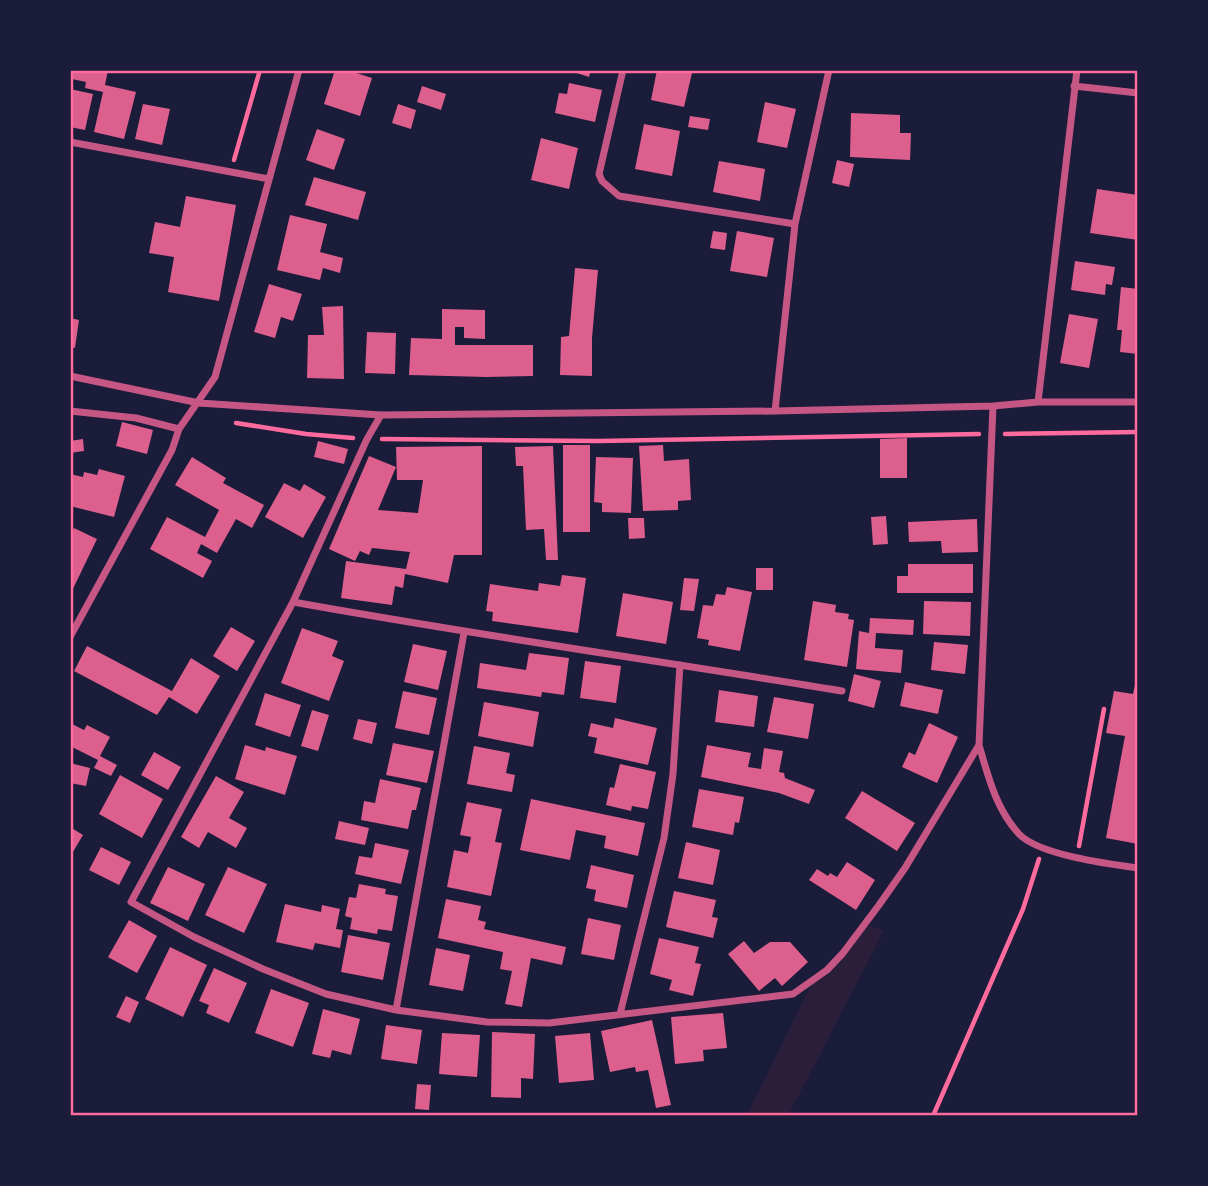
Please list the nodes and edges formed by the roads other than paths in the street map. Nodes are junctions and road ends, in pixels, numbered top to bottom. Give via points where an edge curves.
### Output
1 (299, 70) edge
2 (623, 70) edge
3 (829, 70) edge
4 (1076, 70) edge
5 (1074, 86) junction
6 (1138, 93) edge
7 (70, 142) edge
8 (269, 179) junction
9 (795, 224) junction
10 (70, 376) edge
11 (1038, 402) junction
12 (1138, 402) edge
13 (199, 403) junction
14 (993, 406) junction
15 (70, 411) edge
16 (775, 411) junction
17 (381, 415) junction
18 (179, 429) junction
19 (293, 602) junction
20 (464, 633) junction
21 (70, 637) edge
22 (680, 665) junction
23 (842, 691) dead end
24 (979, 745) junction
25 (1138, 868) edge
26 (396, 1010) junction
27 (620, 1014) junction

1 - 8 street
2 - 9 street via 599,174 602,181 619,196
3 - 9 street
4 - 5 street
5 - 6 street
5 - 11 street
7 - 8 street
8 - 13 street via 215,377
9 - 16 street
10 - 13 street
11 - 12 street
11 - 14 street
13 - 17 street
13 - 18 street
14 - 16 street
14 - 24 street
15 - 18 street via 136,418
16 - 17 street
17 - 19 street
18 - 21 street via 172,450
19 - 20 street
19 - 26 street via 131,902 263,969 326,993
20 - 22 street
20 - 26 street
22 - 23 street
22 - 27 street via 664,838
24 - 25 street via 991,787 1020,836 1043,849
24 - 27 street via 905,868 827,970 793,994
26 - 27 street via 486,1022 549,1023

